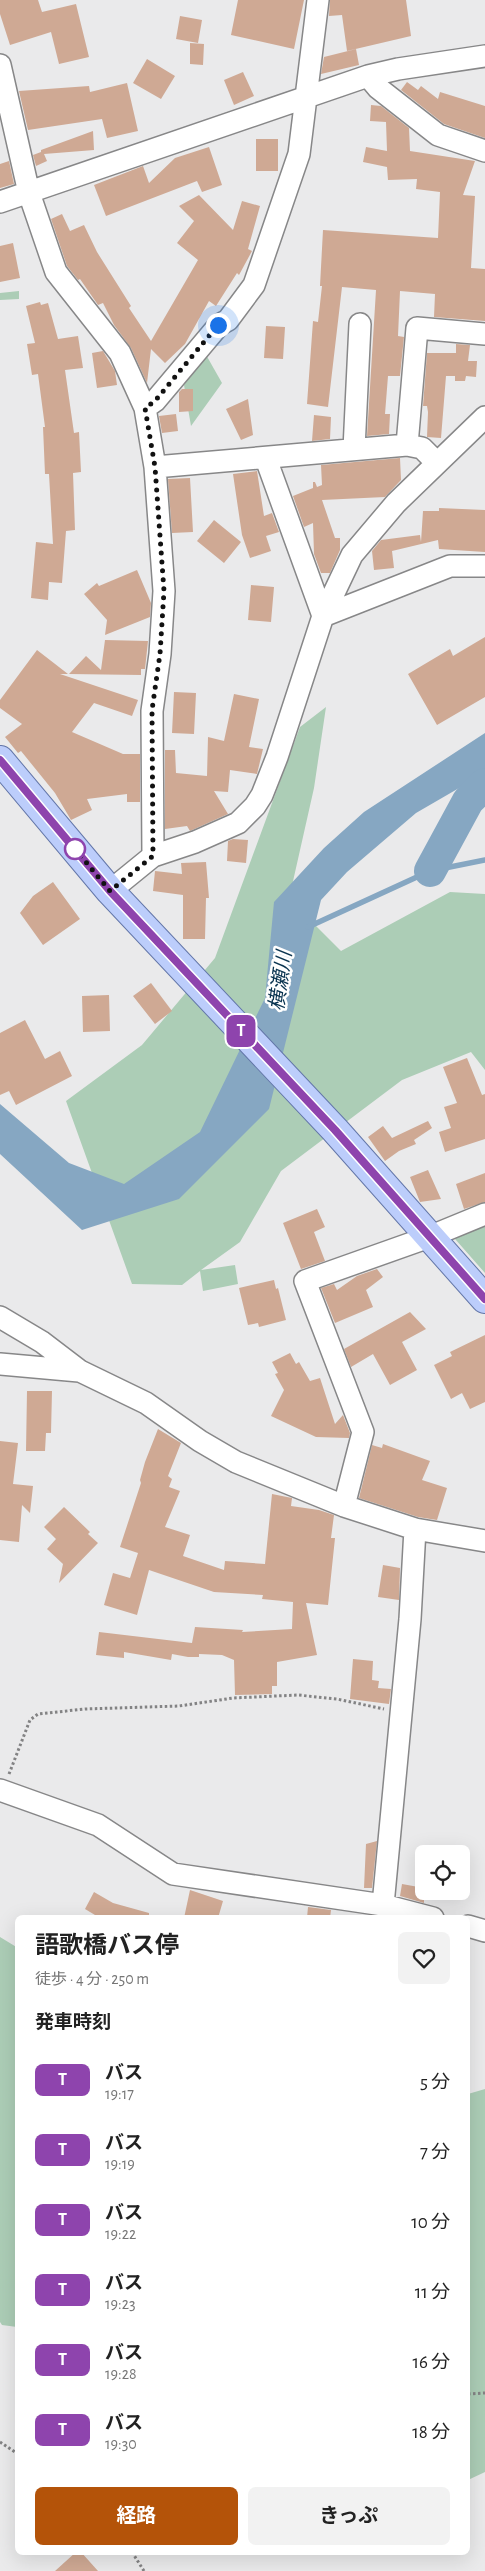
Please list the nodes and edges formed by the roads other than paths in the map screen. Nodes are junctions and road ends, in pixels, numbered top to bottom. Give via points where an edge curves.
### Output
1 (318, 0) edge
2 (485, 56) edge
3 (0, 65) edge
4 (368, 76) junction
5 (306, 98) junction
6 (485, 151) edge
7 (29, 193) junction
8 (0, 202) edge
9 (360, 324) dead end
10 (485, 334) edge
11 (145, 408) junction
12 (485, 417) edge
13 (408, 445) junction
14 (354, 449) junction
15 (266, 459) junction
16 (436, 462) junction
17 (155, 467) junction
18 (485, 566) edge
19 (323, 616) junction
20 (0, 760) edge
21 (153, 856) junction
22 (110, 891) junction
23 (485, 1214) edge
24 (429, 1237) junction
25 (485, 1299) edge
26 (0, 1317) edge
27 (0, 1364) edge
28 (80, 1371) junction
29 (344, 1506) junction
30 (415, 1529) junction
31 (485, 1540) edge
32 (0, 1790) edge
33 (383, 1905) junction
34 (421, 1915) edge
35 (470, 1926) edge
36 (485, 1930) edge

1 - 5 street
2 - 4 street via 398,68
3 - 7 street
4 - 5 street
4 - 6 street via 378,88 438,134
5 - 7 street
5 - 11 street via 299,154 254,285 228,320 218,325 155,401
7 - 8 street
7 - 11 street via 56,272 120,353
9 - 14 street
10 - 13 street via 417,328
11 - 17 street
12 - 16 street
13 - 14 street
13 - 16 street via 422,448
14 - 15 street
15 - 17 street
15 - 19 street
16 - 19 street via 364,538 352,555
17 - 21 street via 164,591 152,710
18 - 19 street via 450,566
19 - 21 street via 278,757 262,795 238,823
20 - 22 main road
21 - 22 street
22 - 24 main road via 335,1130
23 - 24 street
24 - 25 main road
24 - 29 street via 305,1281 363,1432
26 - 28 street via 42,1342
27 - 28 street
28 - 29 street via 146,1403 236,1462
29 - 30 street
30 - 31 street
30 - 33 street
32 - 33 street via 98,1825 174,1874
33 - 34 street
35 - 36 street

